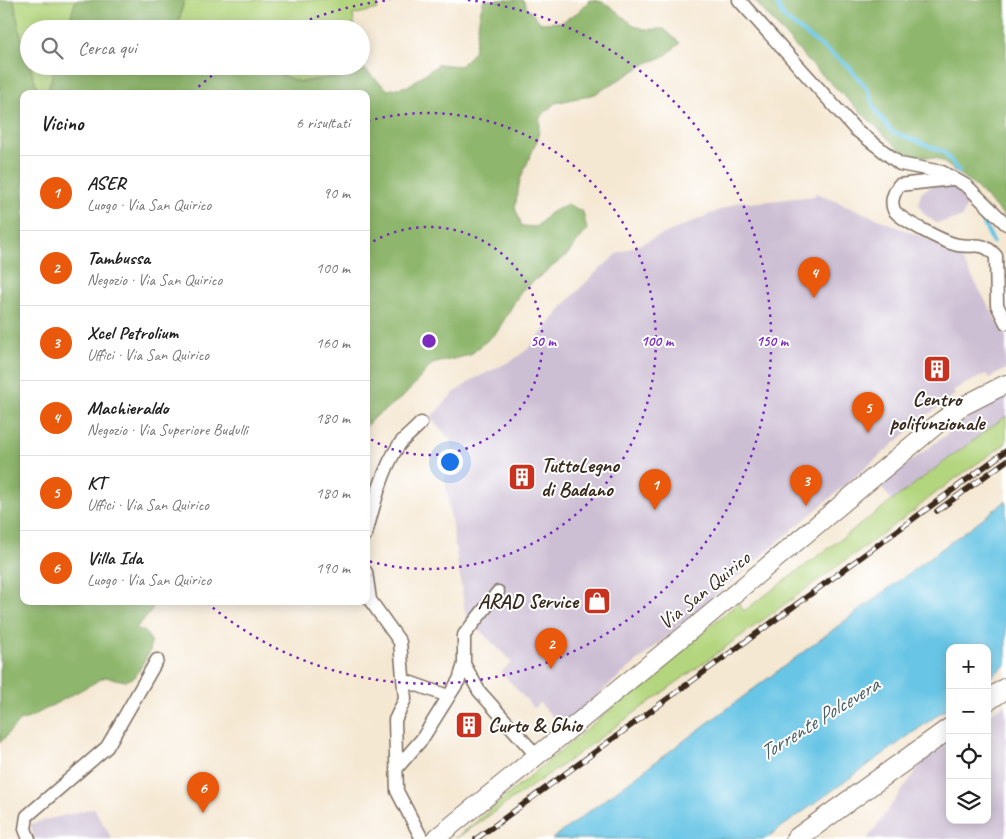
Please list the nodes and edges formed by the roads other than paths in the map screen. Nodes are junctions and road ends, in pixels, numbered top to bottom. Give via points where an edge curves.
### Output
1 (739, 0) edge
2 (952, 179) junction
3 (1006, 224) edge
4 (1006, 323) edge
5 (1006, 384) edge
6 (422, 422) dead end
7 (370, 519) edge
8 (498, 592) dead end
9 (370, 600) edge
10 (157, 660) dead end
11 (464, 664) junction
12 (403, 680) junction
13 (1006, 688) edge
14 (448, 696) junction
15 (991, 698) edge
16 (946, 731) edge
17 (536, 755) junction
18 (396, 769) junction
19 (28, 839) edge
20 (422, 839) edge
21 (435, 839) edge
22 (796, 839) edge

1 - 2 street via 855,129 900,164 942,172
2 - 3 street via 967,186
2 - 4 street via 900,185 894,193 894,209 898,216 935,236 957,245 980,245 990,249 996,256 997,305
5 - 17 main road, Via San Quirico via 961,407 942,421
6 - 7 street via 396,449
8 - 11 street via 464,635
9 - 12 street via 400,642
10 - 19 street via 107,747 27,816 25,829
11 - 14 street via 459,680
11 - 17 street via 479,691
12 - 14 street
12 - 18 street via 405,699 395,720
13 - 15 main road
14 - 18 street via 422,739
16 - 22 main road
17 - 21 main road, Via San Quirico
18 - 20 street via 397,791

